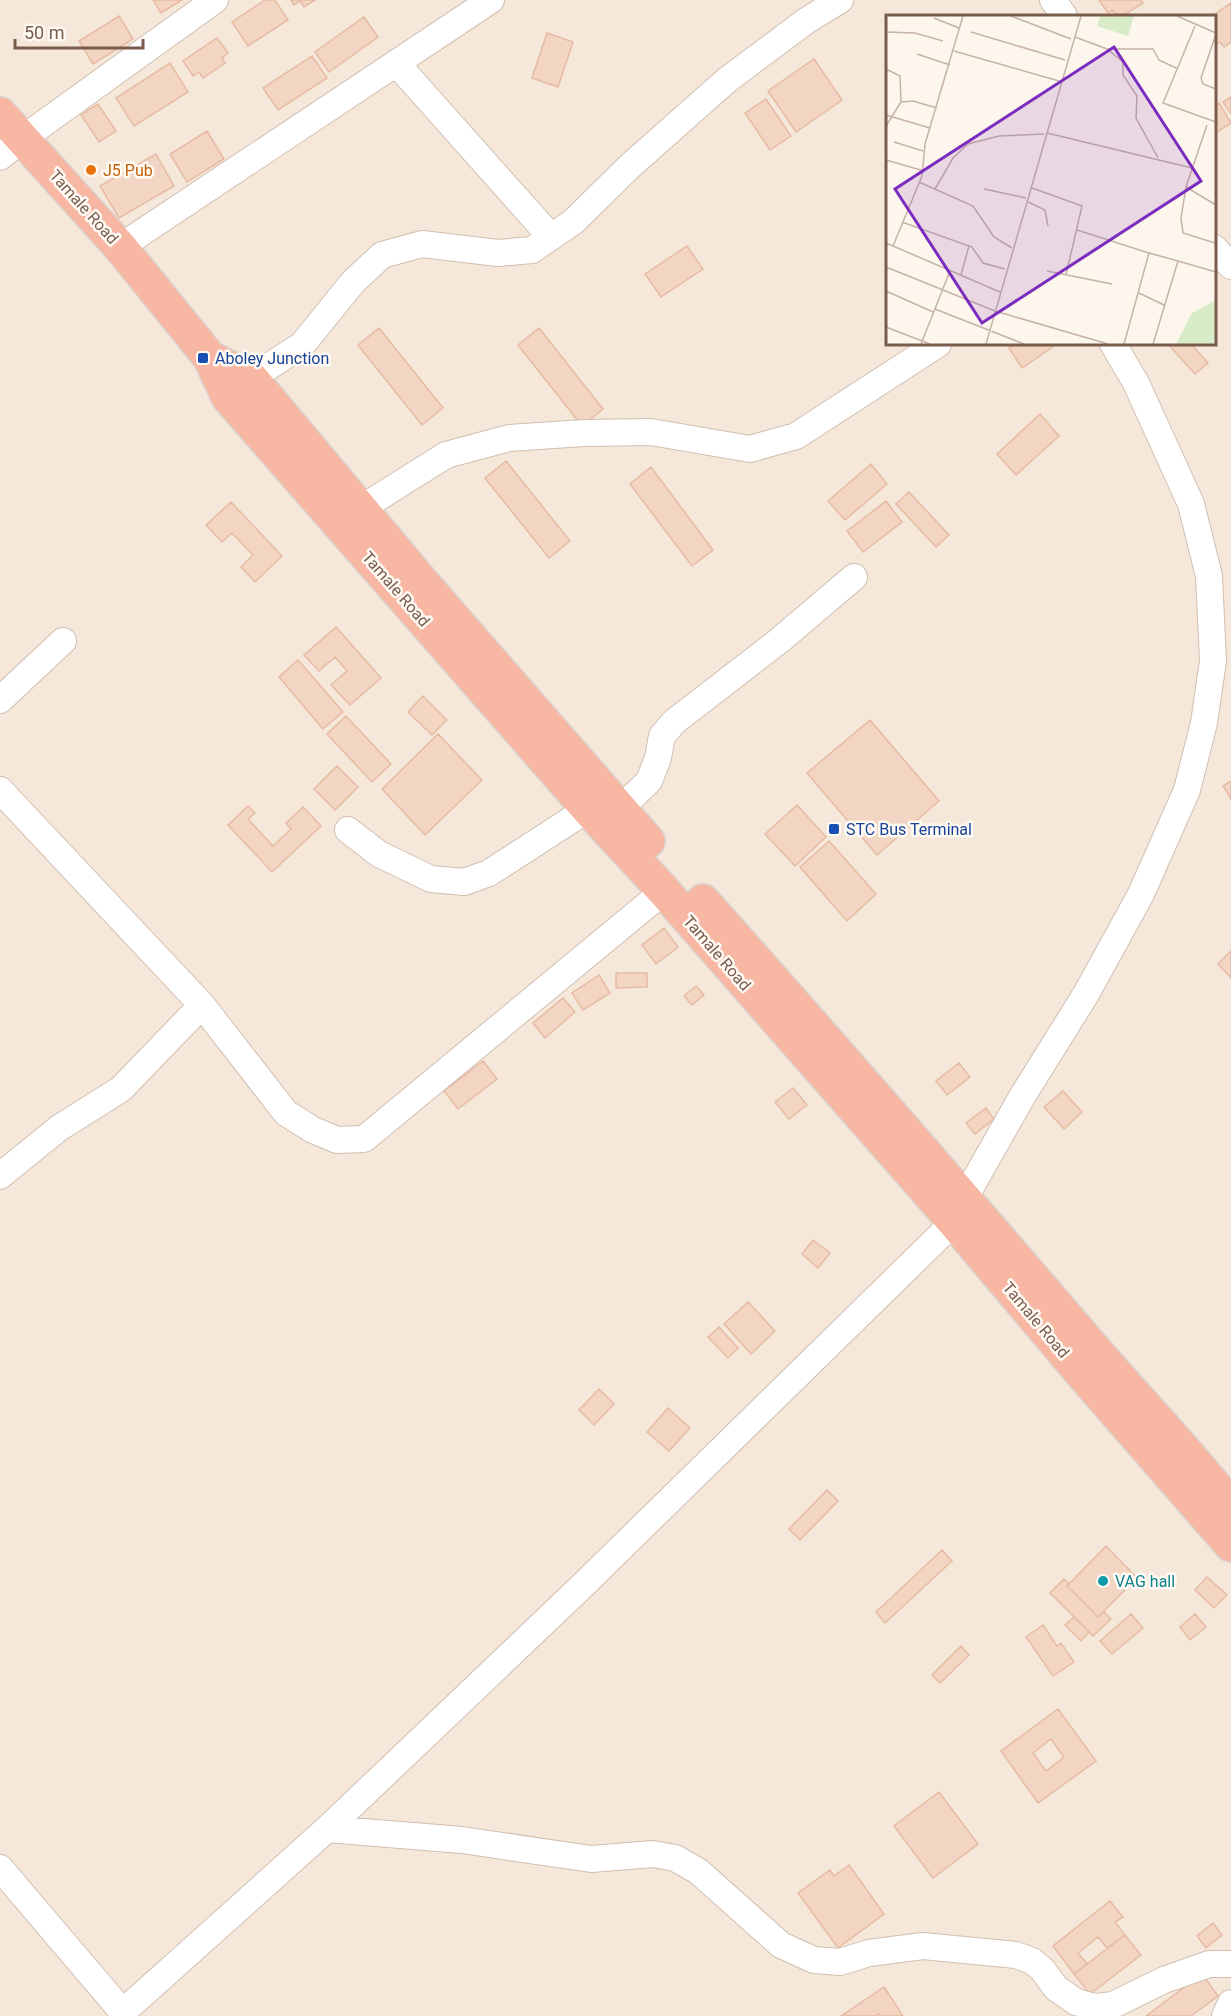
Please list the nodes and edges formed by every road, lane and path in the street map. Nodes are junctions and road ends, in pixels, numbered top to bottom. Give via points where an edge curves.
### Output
1 (215, 0) edge
2 (840, 0) edge
3 (1053, 0) edge
4 (475, 4) edge
5 (1063, 15) edge
6 (397, 64) junction
7 (0, 114) edge
8 (11, 148) edge
9 (551, 237) junction
10 (120, 247) junction
11 (936, 345) edge
12 (1114, 345) edge
13 (210, 358) junction
14 (251, 378) junction
15 (360, 509) junction
16 (854, 577) dead end
17 (63, 641) dead end
18 (0, 700) edge
19 (0, 790) edge
20 (604, 809) junction
21 (348, 830) dead end
22 (664, 891) junction
23 (770, 995) junction
24 (202, 1005) junction
25 (0, 1176) edge
26 (959, 1211) junction
27 (1086, 1360) junction
28 (1231, 1506) edge
29 (1231, 1545) edge
30 (327, 1828) junction
31 (0, 1868) edge
32 (10, 1896) edge
33 (1231, 1964) edge
34 (1231, 2003) edge
35 (124, 2014) edge
36 (1225, 2016) edge

1 - 8 street
2 - 9 street via 727,80 573,222
3 - 5 street
4 - 6 street
6 - 9 street
6 - 10 street
7 - 8 highway, Tamale Road
8 - 10 highway, Tamale Road
9 - 14 street via 532,250 498,253 422,244 382,255 353,282 302,345
10 - 13 highway, Tamale Road
11 - 15 street via 787,439 750,449 651,432 509,438 446,455
12 - 26 street via 1136,383 1191,504 1209,576 1214,661 1204,723 1187,790 1141,894
13 - 14 highway, Tamale Road
13 - 20 highway, Tamale Road via 228,397
14 - 15 highway, Tamale Road
15 - 20 highway, Tamale Road
16 - 20 street via 674,722 662,736 649,781
17 - 18 street
19 - 24 street
20 - 21 street via 489,873 464,882 431,879 379,854
20 - 22 highway, Tamale Road
20 - 23 highway, Tamale Road
22 - 23 highway, Tamale Road
22 - 24 street via 364,1139 337,1140 286,1113
23 - 26 highway, Tamale Road
24 - 25 street via 121,1089 59,1128
26 - 27 highway, Tamale Road
26 - 30 street via 580,1588
27 - 28 highway, Tamale Road via 1197,1464
27 - 29 highway, Tamale Road
30 - 33 street via 462,1839 591,1859 653,1854 675,1858 698,1871 781,1946 814,1960 840,1962 869,1953 923,1946 1016,1955 1032,1960 1056,1988 1076,2002 1095,2007 1113,2005 1209,1964
30 - 35 street
31 - 32 street
32 - 35 street
34 - 36 street

